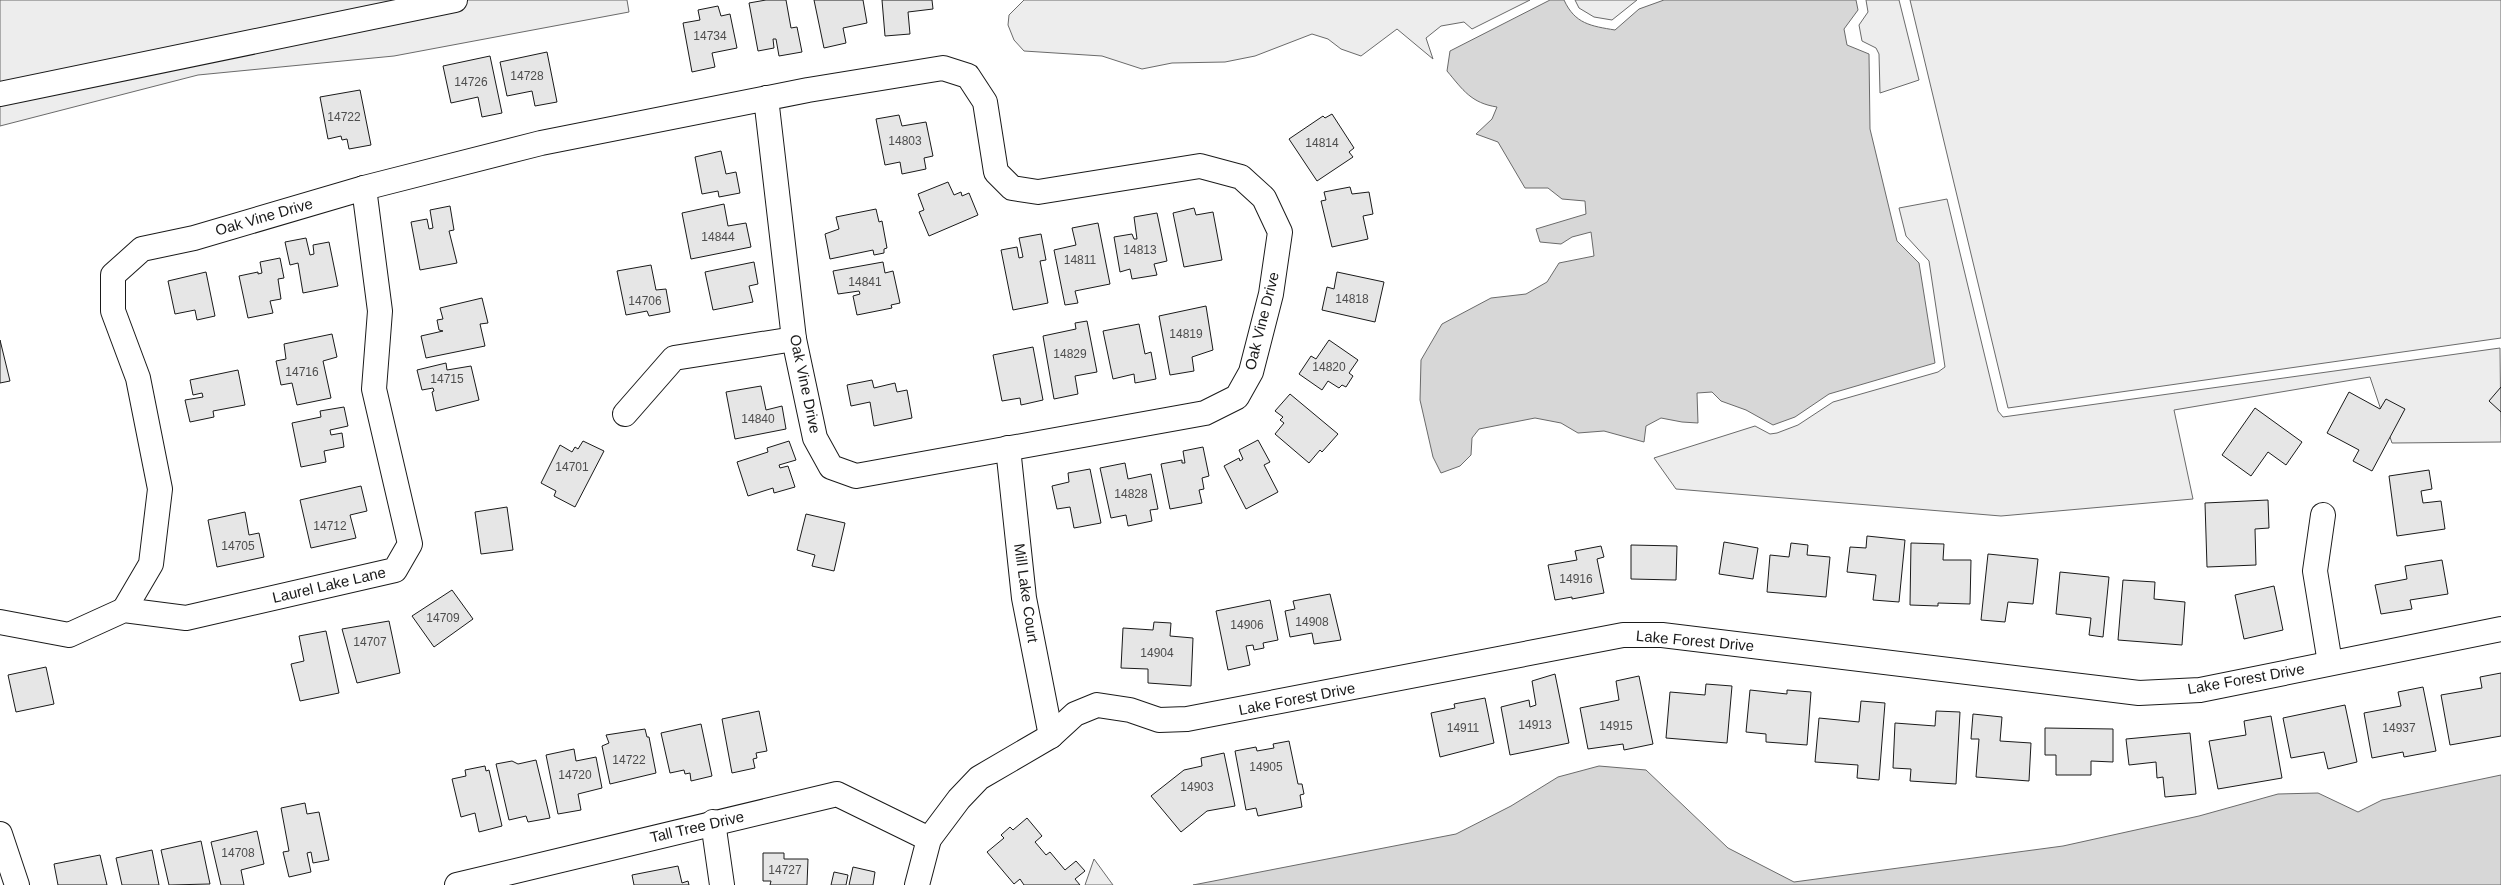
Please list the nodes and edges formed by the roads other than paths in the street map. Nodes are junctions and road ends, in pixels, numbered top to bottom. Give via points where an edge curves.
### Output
1 (455, 0) edge
2 (0, 94) edge
3 (766, 98) junction
4 (364, 188) junction
5 (794, 339) junction
6 (626, 414) dead end
7 (1008, 448) junction
8 (2323, 515) dead end
9 (124, 610) junction
10 (0, 622) edge
11 (2501, 628) edge
12 (2330, 663) junction
13 (1051, 736) junction
14 (713, 822) junction
15 (0, 834) edge
16 (929, 839) junction
17 (17, 885) edge
18 (457, 885) edge
19 (722, 885) edge
20 (917, 885) edge

1 - 2 street
3 - 4 street, Oak Vine Drive via 541,143
3 - 5 street, Oak Vine Drive
3 - 7 street, Oak Vine Drive via 942,68 968,76 985,102 996,172 1012,188 1038,192 1200,166 1241,177 1264,198 1280,232 1269,303 1251,372 1237,397 1205,412
4 - 9 street, Oak Vine Drive via 194,238 142,249 113,274 112,311 138,378 160,489 151,564
4 - 9 street, Laurel Lake Lane via 380,311 374,389 410,544 396,570 186,618
5 - 6 street via 674,358
5 - 7 street, Oak Vine Drive via 815,438 830,467 856,476
7 - 13 street, Mill Lake Court via 1024,598
8 - 12 street via 2315,571
9 - 10 street via 69,635
11 - 12 street, Lake Forest Drive
12 - 13 street, Lake Forest Drive via 2200,690 2139,693 1662,635 1623,636 1186,719 1159,720 1130,710 1097,705 1075,714
13 - 16 street, Lake Forest Drive via 979,778 958,799
14 - 16 street, Tall Tree Drive via 837,794
14 - 18 street, Tall Tree Drive
14 - 19 street
15 - 17 street
16 - 20 street, Lake Forest Drive

